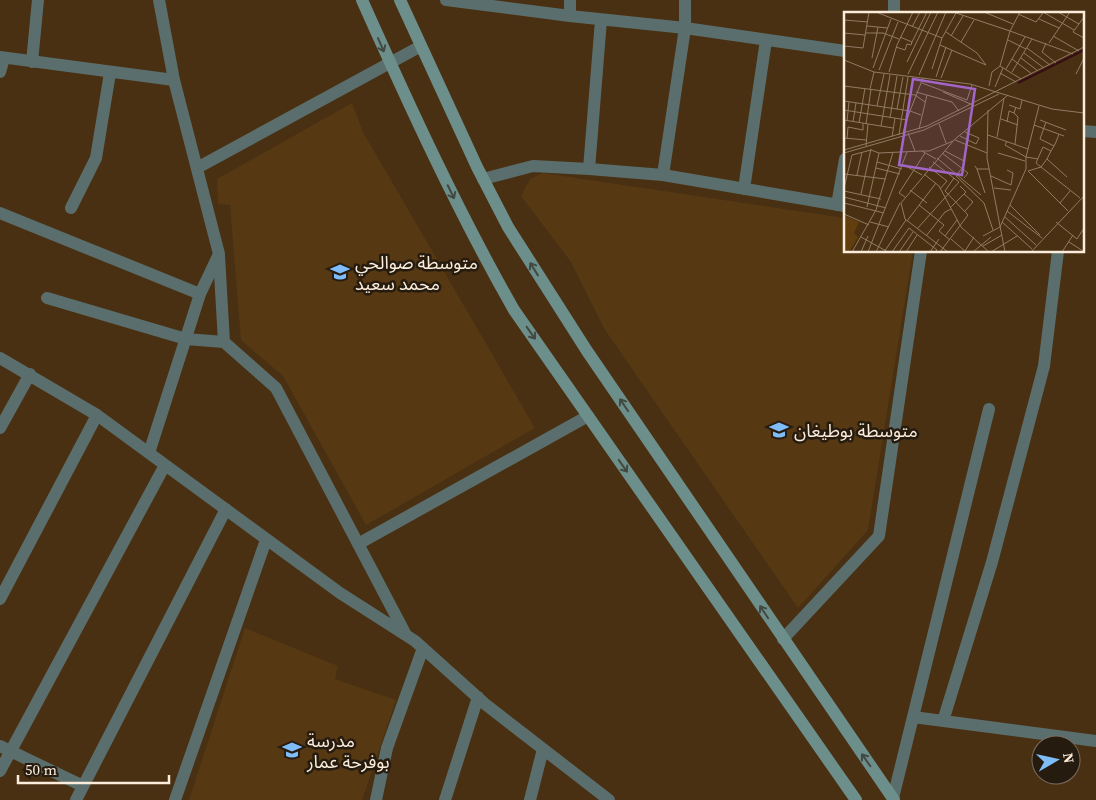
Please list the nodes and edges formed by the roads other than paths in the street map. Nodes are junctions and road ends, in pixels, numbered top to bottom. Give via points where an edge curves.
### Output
1 (38, 0) edge
2 (159, 0) edge
3 (362, 0) edge
4 (400, 0) edge
5 (446, 0) edge
6 (570, 0) edge
7 (685, 0) edge
8 (570, 16) junction
9 (601, 20) junction
10 (685, 28) junction
11 (766, 40) junction
12 (421, 46) junction
13 (844, 51) edge
14 (2, 58) edge
15 (32, 62) junction
16 (389, 62) junction
17 (0, 72) edge
18 (110, 73) junction
19 (174, 80) junction
20 (197, 168) junction
21 (589, 169) junction
22 (844, 170) edge
23 (663, 175) junction
24 (483, 179) junction
25 (744, 189) junction
26 (841, 205) edge
27 (71, 208) dead end
28 (0, 213) edge
29 (921, 252) edge
30 (1058, 252) edge
31 (219, 254) junction
32 (200, 294) junction
33 (46, 298) dead end
34 (186, 339) junction
35 (224, 342) junction
36 (0, 358) edge
37 (30, 374) junction
38 (989, 409) dead end
39 (97, 415) junction
40 (588, 416) junction
41 (0, 428) edge
42 (148, 453) junction
43 (165, 465) junction
44 (226, 509) junction
45 (266, 540) junction
46 (358, 544) junction
47 (0, 599) edge
48 (406, 636) junction
49 (783, 639) junction
50 (423, 648) junction
51 (478, 697) junction
52 (913, 717) junction
53 (943, 721) junction
54 (1096, 741) edge
55 (5, 749) edge
56 (543, 749) junction
57 (0, 772) edge
58 (83, 786) junction
59 (894, 799) edge
60 (76, 800) edge
61 (175, 800) edge
62 (376, 800) edge
63 (445, 800) edge
64 (530, 800) edge
65 (609, 800) edge
66 (856, 800) edge

1 - 15 street
2 - 19 street
3 -> 16 street
4 - 12 street
5 - 8 street
6 - 8 street
7 - 10 street
8 - 9 street
9 - 10 street
9 - 21 street
10 - 11 street
10 - 23 street
11 - 13 street
11 - 25 street
12 - 16 street
12 - 24 street
14 - 15 street
14 - 17 street
15 - 18 street
16 - 20 street
16 -> 40 street via 477,245 514,310
18 - 19 street
18 - 27 street via 96,158
19 - 20 street
20 - 31 street
21 - 23 street
21 - 24 street via 534,166
22 - 26 street
23 - 25 street
49 -> 24 street via 577,335 508,227
25 - 26 street
28 - 32 street
29 - 49 street via 879,536
30 - 53 street via 1044,366 992,562
31 - 32 street
31 - 35 street
32 - 34 street
33 - 34 street
34 - 35 street
34 - 42 street
35 - 46 street via 276,388
36 - 37 street
37 - 39 street
37 - 41 street
38 - 52 street
39 - 42 street
39 - 47 street
40 - 46 street
40 -> 66 street
42 - 43 street
43 - 44 street
43 - 55 street
44 - 45 street
44 - 58 street
45 - 48 street
45 - 61 street
46 - 48 street
48 - 50 street
59 -> 49 street
50 - 51 street
50 - 62 street via 387,748
51 - 56 street
51 - 63 street
52 - 53 street
52 - 59 street
53 - 54 street
55 - 57 street
55 - 58 street
56 - 64 street
56 - 65 street
58 - 60 street

